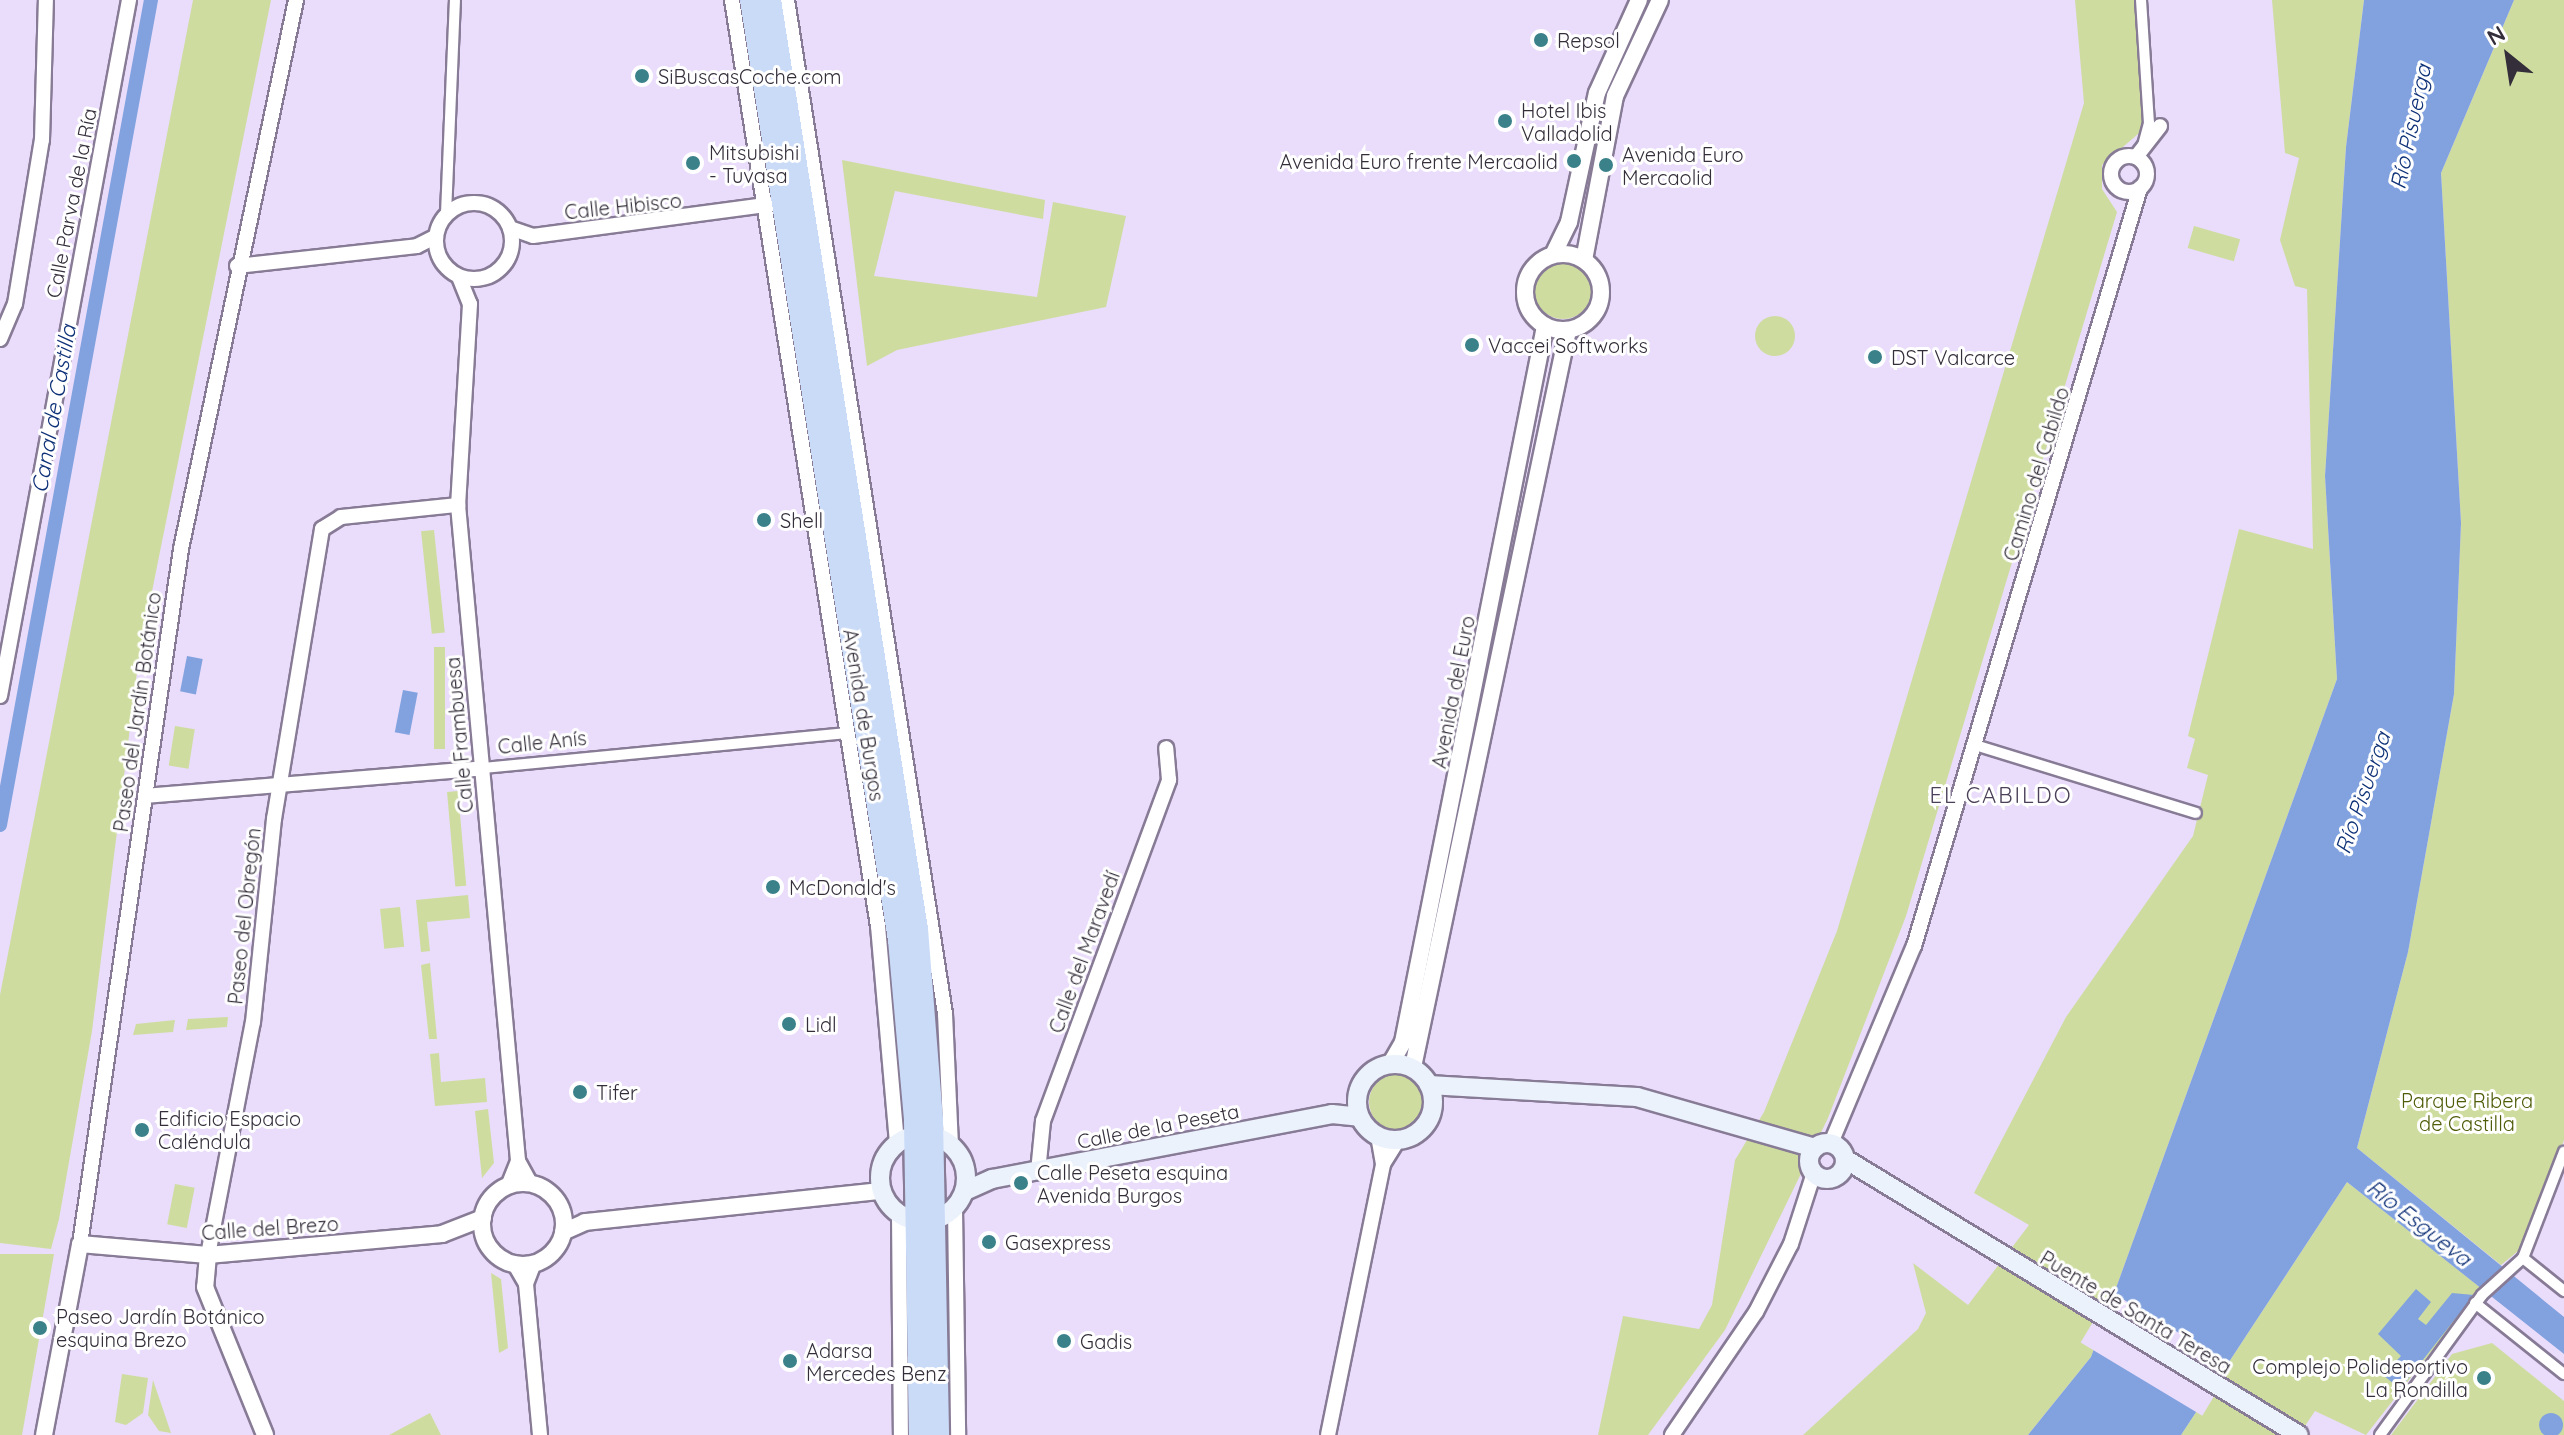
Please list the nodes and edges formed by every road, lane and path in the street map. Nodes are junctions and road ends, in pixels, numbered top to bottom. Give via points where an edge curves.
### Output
1 (46, 0) edge
2 (129, 0) edge
3 (296, 0) edge
4 (455, 0) edge
5 (732, 0) edge
6 (743, 0) edge
7 (751, 0) edge
8 (770, 0) edge
9 (786, 0) edge
10 (1639, 0) edge
11 (1660, 0) edge
12 (2141, 0) edge
13 (759, 52) junction
14 (782, 74) junction
15 (2160, 126) dead end
16 (2140, 155) junction
17 (2140, 188) junction
18 (2120, 189) junction
19 (782, 203) junction
20 (2132, 213) junction
21 (446, 214) junction
22 (824, 224) junction
23 (510, 228) junction
24 (533, 236) junction
25 (435, 237) junction
26 (417, 246) junction
27 (511, 250) junction
28 (437, 252) junction
29 (1553, 255) junction
30 (1584, 260) junction
31 (237, 266) junction
32 (459, 277) junction
33 (485, 277) junction
34 (470, 304) junction
35 (1545, 326) junction
36 (1568, 330) junction
37 (0, 339) edge
38 (808, 355) junction
39 (849, 386) junction
40 (799, 430) junction
41 (845, 475) junction
42 (458, 505) junction
43 (856, 546) junction
44 (888, 635) junction
45 (0, 696) edge
46 (844, 710) junction
47 (901, 716) junction
48 (847, 733) junction
49 (878, 740) junction
50 (1975, 745) junction
51 (1166, 748) dead end
52 (483, 768) junction
53 (280, 782) junction
54 (885, 785) junction
55 (145, 796) junction
56 (913, 811) junction
57 (860, 812) junction
58 (2196, 813) dead end
59 (895, 912) junction
60 (917, 929) junction
61 (940, 980) junction
62 (884, 990) junction
63 (1391, 1063) junction
64 (1413, 1067) junction
65 (1431, 1093) junction
66 (1358, 1109) junction
67 (1378, 1136) junction
68 (924, 1140) junction
69 (1398, 1140) junction
70 (2564, 1152) edge
71 (1827, 1160) junction
72 (518, 1161) junction
73 (1383, 1164) junction
74 (966, 1169) junction
75 (1038, 1172) junction
76 (992, 1179) junction
77 (530, 1183) junction
78 (508, 1186) junction
79 (882, 1191) junction
80 (960, 1199) junction
81 (563, 1214) junction
82 (483, 1218) junction
83 (917, 1219) junction
84 (585, 1222) junction
85 (463, 1231) junction
86 (563, 1232) junction
87 (486, 1241) junction
88 (80, 1244) junction
89 (208, 1255) junction
90 (2523, 1258) junction
91 (514, 1263) junction
92 (534, 1263) junction
93 (526, 1284) junction
94 (2564, 1291) edge
95 (2478, 1299) junction
96 (956, 1360) junction
97 (2564, 1374) edge
98 (2298, 1434) edge
99 (44, 1435) edge
100 (265, 1435) edge
101 (540, 1435) edge
102 (901, 1435) edge
103 (920, 1435) edge
104 (938, 1435) edge
105 (947, 1435) edge
106 (958, 1435) edge
107 (1328, 1435) edge
108 (1672, 1435) edge
109 (2380, 1435) edge

1 - 37 street via 42,140 15,304
2 - 45 street, Calle Parva de la Ría
3 - 31 street, Paseo del Jardín Botánico
4 - 21 street
5 - 19 street, Avenida de Burgos
6 - 13 highway
7 - 13 highway, Avenida de Burgos
8 - 14 highway, Avenida de Burgos
9 - 14 highway
9 - 22 street, Avenida de Burgos
10 - 29 street via 1597,93 1569,222
11 - 30 street via 1615,96
12 - 16 street via 2149,123
13 - 19 highway, Avenida de Burgos
14 - 19 highway, Avenida de Burgos
15 - 16 street
16 - 17 street via 2147,174
16 - 18 street via 2119,159 2112,168
17 - 18 street
17 - 20 street, Camino del Cabildo
18 - 20 street
19 - 22 street via 812,198
19 - 24 street, Calle Hibisco
19 - 38 highway, Avenida de Burgos
19 - 40 street, Avenida de Burgos
19 - 41 highway, Avenida de Burgos
20 - 50 street, Camino del Cabildo
21 - 23 street via 480,203
21 - 25 street
22 - 39 street, Avenida de Burgos
23 - 24 street, Calle Hibisco
23 - 27 street
24 - 27 street, Calle Hibisco
25 - 26 street
25 - 28 street
26 - 28 street
26 - 31 street
27 - 33 street
28 - 32 street
29 - 30 street
29 - 35 street via 1533,268 1525,286 1530,311
30 - 36 street via 1597,274 1601,296 1588,321
31 - 55 street, Paseo del Jardín Botánico via 181,549
32 - 33 street
32 - 34 street, Calle Frambuesa
33 - 34 street, Calle Frambuesa
34 - 42 street, Calle Frambuesa
35 - 36 street
35 - 63 street, Avenida del Euro via 1403,1042
36 - 64 street, Avenida del Euro
38 - 40 street
38 - 49 highway, Avenida de Burgos
39 - 41 street
39 - 44 street, Avenida de Burgos
40 - 46 street, Avenida de Burgos
41 - 43 highway, Avenida de Burgos
42 - 52 street, Calle Frambuesa
42 - 53 street, Paseo del Obregón via 341,517 322,529
43 - 44 street
43 - 49 highway, Avenida de Burgos
44 - 47 street, Avenida de Burgos
46 - 48 street, Avenida de Burgos
46 - 49 street
47 - 49 street via 896,735
47 - 56 street, Avenida de Burgos
48 - 52 street, Calle Anís
48 - 57 street, Avenida de Burgos
49 - 54 highway, Avenida de Burgos
50 - 58 street
50 - 71 street, Camino del Cabildo via 1914,946
51 - 75 street, Calle del Maravedí via 1169,780 1043,1121
52 - 53 street, Calle Anís
52 - 72 street, Calle Frambuesa
53 - 55 street, Calle Anís
53 - 89 street, Paseo del Obregón via 253,1022
54 - 56 street
54 - 57 street
54 - 59 highway, Avenida de Burgos
54 - 60 highway, Avenida de Burgos
55 - 88 street, Paseo del Jardín Botánico
56 - 61 street, Avenida de Burgos
57 - 62 street, Avenida de Burgos
59 - 62 street
59 - 68 highway, Avenida de Burgos
60 - 61 street
60 - 68 highway, Avenida de Burgos
61 - 68 street, Avenida de Burgos
62 - 68 street, Avenida de Burgos
63 - 64 main road
63 - 66 main road via 1365,1077
64 - 65 main road
65 - 69 main road via 1422,1129
65 - 71 main road via 1577,1089 1637,1097 1708,1112
66 - 67 main road
66 - 75 main road, Calle de la Peseta
67 - 69 main road
67 - 73 street
68 - 74 main road
68 - 79 main road via 881,1167
68 - 83 highway, Avenida de Burgos
69 - 73 street
70 - 90 street
71 - 98 main road, Puente de Santa Teresa via 1866,1177
71 - 108 street, Camino del Cabildo via 1756,1312
72 - 77 street, Calle Frambuesa
72 - 78 street, Calle Frambuesa
73 - 107 street
74 - 76 main road, Calle de la Peseta
74 - 80 main road
75 - 76 main road, Calle de la Peseta
76 - 80 main road, Calle de la Peseta
77 - 78 street
77 - 81 street via 548,1191
78 - 82 street
79 - 83 main road
79 - 84 street
80 - 83 main road, Calle de la Peseta
80 - 96 street
81 - 84 street
81 - 86 street
82 - 85 street, Calle del Brezo
82 - 87 street
83 - 102 street, Avenida de Burgos
83 - 103 highway, Avenida de Burgos
83 - 104 highway, Avenida de Burgos
84 - 86 street
85 - 87 street, Calle del Brezo
85 - 89 street, Calle del Brezo
86 - 92 street via 555,1250
87 - 91 street
88 - 89 street, Calle del Brezo
88 - 99 street, Paseo del Jardín Botánico
89 - 100 street, Paseo del Obregón via 205,1287
90 - 94 street
90 - 95 street via 2509,1263
91 - 92 street
91 - 93 street
92 - 93 street
93 - 101 street
95 - 97 street
95 - 109 street
96 - 105 street
96 - 106 street

